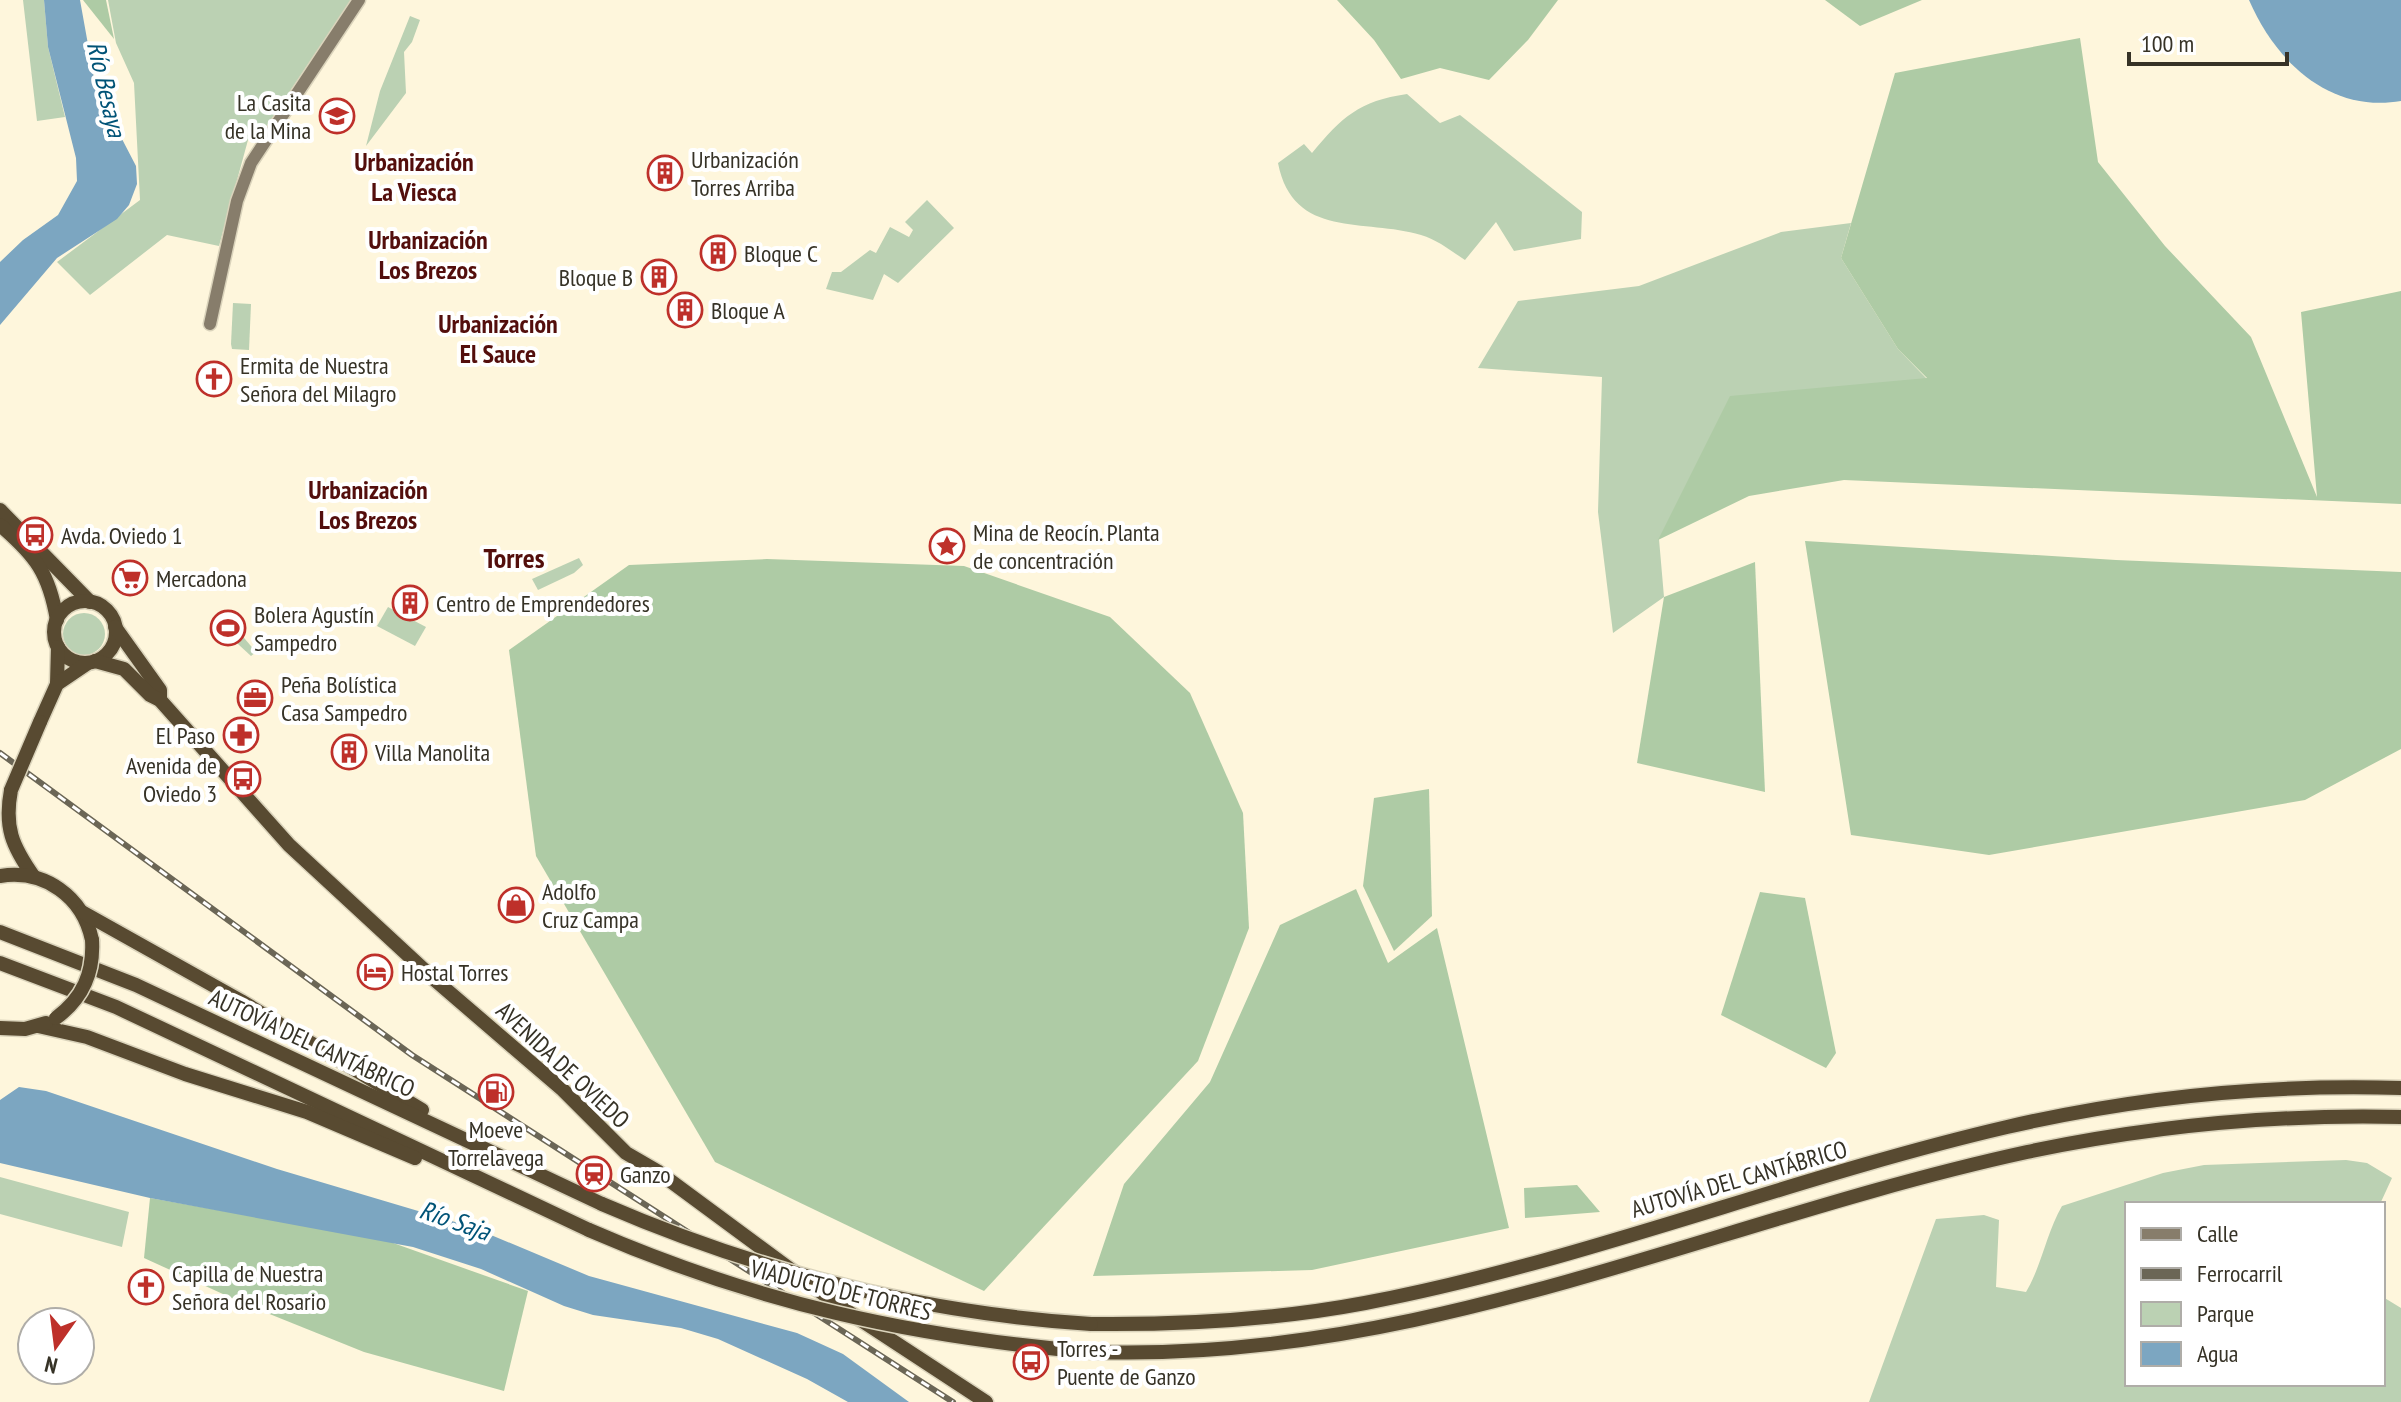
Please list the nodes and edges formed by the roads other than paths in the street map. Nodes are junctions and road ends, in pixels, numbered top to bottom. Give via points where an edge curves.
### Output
1 (359, 0) edge
2 (210, 324) dead end
3 (0, 510) edge
4 (0, 525) edge
5 (90, 602) junction
6 (57, 620) junction
7 (115, 627) junction
8 (58, 647) junction
9 (92, 662) junction
10 (57, 684) junction
11 (160, 700) junction
12 (11, 790) junction
13 (0, 815) edge
14 (0, 876) edge
15 (34, 877) junction
16 (82, 912) junction
17 (0, 932) edge
18 (0, 963) edge
19 (38, 1026) junction
20 (0, 1028) edge
21 (2401, 1088) edge
22 (2401, 1117) edge
23 (599, 1203) junction
24 (589, 1230) junction
25 (1091, 1324) joint
26 (1092, 1352) joint
27 (986, 1402) edge

1 - 2 street via 251,163 237,201
3 - 5 highway
4 - 6 highway via 46,575
5 - 6 highway via 70,605
5 - 7 highway via 108,612
6 - 8 highway
7 - 9 highway via 110,650
7 - 11 highway, AVENIDA DE OVIEDO via 160,690
8 - 9 highway via 73,661
8 - 10 highway
9 - 10 highway
9 - 11 highway, AVENIDA DE OVIEDO via 124,669
10 - 12 highway, bridge
11 - 27 highway, AVENIDA DE OVIEDO via 285,842 563,1090 626,1153 844,1309
12 - 13 highway
12 - 15 highway via 10,838
14 - 15 highway
15 - 16 highway via 62,890
16 - 19 highway, bridge via 92,940 88,980 56,1018
16 - 23 highway via 385,1090
17 - 23 highway, AUTOVÍA DEL CANTÁBRICO via 136,985
18 - 24 highway, AUTOVÍA DEL CANTÁBRICO via 116,1007
19 - 20 highway
19 - 24 highway via 87,1037 307,1112
21 - 25 highway, AUTOVÍA DEL CANTÁBRICO via 2211,1094 2089,1111 1923,1148 1405,1295 1268,1317
22 - 26 highway, AUTOVÍA DEL CANTÁBRICO via 2216,1123 2093,1140 1939,1175 1421,1321 1260,1347
23 - 25 highway, VIADUCTO DE TORRES, bridge via 722,1252 836,1287 971,1312
24 - 26 highway, VIADUCTO DE TORRES, bridge via 708,1277 837,1316 942,1337

